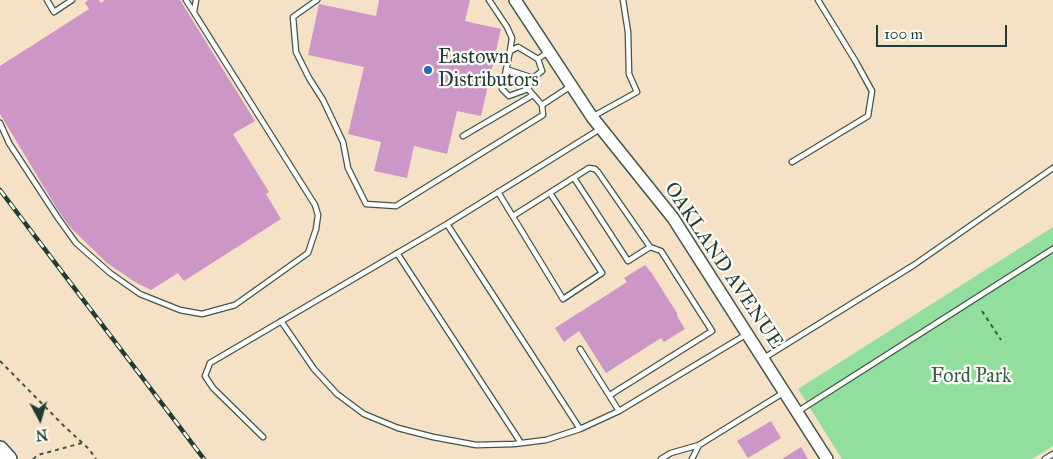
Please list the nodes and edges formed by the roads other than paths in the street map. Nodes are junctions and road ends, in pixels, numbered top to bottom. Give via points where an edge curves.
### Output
1 (46, 0) edge
2 (72, 0) edge
3 (186, 0) edge
4 (196, 0) edge
5 (317, 0) edge
6 (489, 0) edge
7 (515, 0) edge
8 (623, 0) edge
9 (818, 0) edge
10 (194, 12) junction
11 (510, 50) junction
12 (548, 52) junction
13 (538, 59) junction
14 (506, 69) junction
15 (533, 78) junction
16 (571, 86) junction
17 (528, 89) junction
18 (533, 95) junction
19 (542, 106) junction
20 (592, 117) junction
21 (0, 123) edge
22 (600, 129) junction
23 (463, 136) dead end
24 (792, 162) dead end
25 (1053, 168) edge
26 (574, 178) junction
27 (498, 192) junction
28 (550, 193) junction
29 (513, 216) junction
30 (447, 224) junction
31 (650, 247) junction
32 (1053, 249) edge
33 (397, 253) junction
34 (281, 320) junction
35 (746, 334) junction
36 (580, 349) dead end
37 (762, 359) junction
38 (784, 392) junction
39 (610, 395) junction
40 (619, 411) junction
41 (797, 412) junction
42 (580, 429) junction
43 (263, 437) dead end
44 (521, 443) junction
45 (699, 445) junction
46 (0, 449) edge
47 (1053, 454) edge
48 (9, 459) edge
49 (661, 459) edge
50 (692, 459) edge
51 (827, 459) edge
52 (1045, 459) edge

1 - 2 lane via 54,12
3 - 10 lane
4 - 10 lane
5 - 19 lane via 293,17 296,52 323,100 342,142 348,168 366,204 396,206 543,115
6 - 11 lane via 512,38
7 - 12 street, OAKLAND AVENUE
8 - 20 lane via 629,74 637,92
9 - 24 lane via 872,91 868,116
10 - 21 lane via 315,205 318,215 308,254 235,305 202,314 180,310 140,294 110,273 76,243 9,143
11 - 13 lane via 518,47
11 - 14 lane
12 - 13 lane
12 - 16 street, OAKLAND AVENUE
13 - 15 lane via 542,71
14 - 15 lane
14 - 17 lane via 502,89 509,96
15 - 17 lane
16 - 19 lane
16 - 20 street, OAKLAND AVENUE
17 - 18 lane
18 - 19 lane
18 - 23 lane
20 - 22 street, OAKLAND AVENUE
22 - 27 lane
22 - 35 street, OAKLAND AVENUE via 673,218
25 - 37 lane via 914,265
26 - 28 lane
26 - 31 lane via 590,168 598,172
26 - 31 lane via 628,261
27 - 29 lane
27 - 30 lane
28 - 29 lane
28 - 29 lane via 602,273 564,298
30 - 33 lane
30 - 42 lane
31 - 39 lane via 661,251 712,331
32 - 41 lane
33 - 34 lane
33 - 44 lane
34 - 43 lane via 210,362 205,376
34 - 44 lane via 314,369 338,394 364,414 433,438 476,445
35 - 37 street, OAKLAND AVENUE
35 - 40 lane
36 - 39 lane
37 - 38 street, OAKLAND AVENUE
38 - 41 street, OAKLAND AVENUE
38 - 45 lane
39 - 40 lane
40 - 42 lane
41 - 51 street, OAKLAND AVENUE
42 - 44 lane via 546,440
45 - 49 lane
45 - 50 lane
46 - 48 highway
47 - 52 lane

